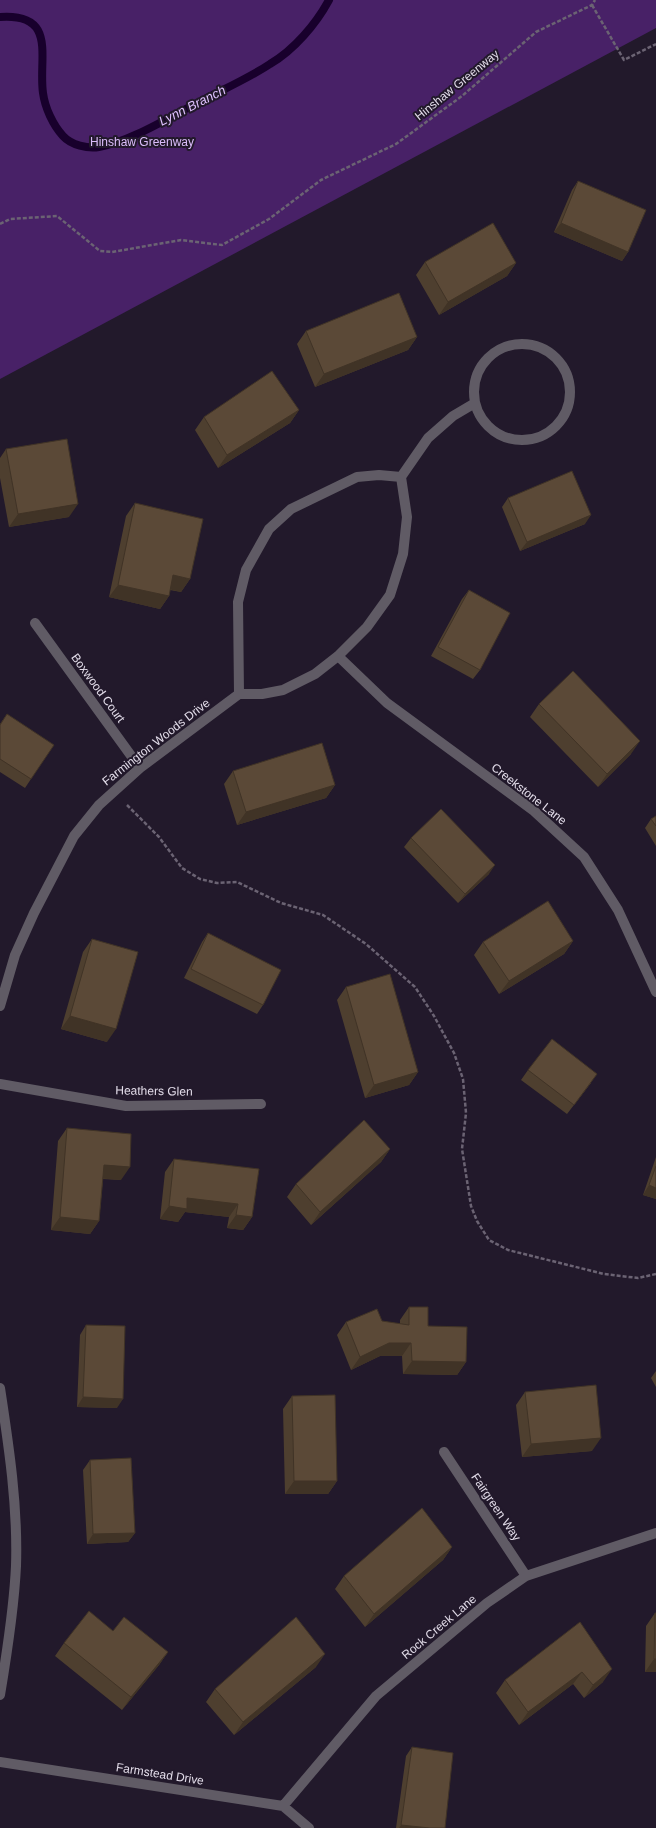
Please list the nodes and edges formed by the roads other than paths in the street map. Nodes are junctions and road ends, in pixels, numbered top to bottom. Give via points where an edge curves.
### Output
1 (475, 403) junction
2 (401, 477) junction
3 (35, 623) dead end
4 (338, 656) junction
5 (239, 694) junction
6 (140, 768) junction
7 (656, 992) edge
8 (0, 1006) edge
9 (0, 1084) edge
10 (261, 1104) dead end
11 (0, 1388) edge
12 (444, 1452) dead end
13 (5, 1456) edge
14 (656, 1533) edge
15 (526, 1576) junction
16 (0, 1696) edge
17 (0, 1762) edge
18 (283, 1806) junction
19 (309, 1828) edge

1 - 1 street via 491,430 520,441 536,438 550,432 561,421 569,406 571,390 568,374 559,360 547,350 532,344 516,343 500,348 487,358 478,371 474,387
1 - 2 street via 453,416 428,438
2 - 4 street via 408,517 403,554 390,595 367,628
2 - 5 street via 379,475 356,478 290,509 269,529 246,570 238,602
3 - 6 street, Boxwood Court
4 - 5 street via 315,674 283,690 262,694
4 - 7 street, Creekstone Lane via 387,703 534,811 584,857 618,910
5 - 6 street, Farmington Woods Drive
6 - 8 street, Farmington Woods Drive via 99,805 74,836 14,956
9 - 10 street, Heathers Glen via 126,1106
11 - 13 street
12 - 15 street, Fairgreen Way
13 - 16 street via 15,1514 16,1566
14 - 15 street, Rock Creek Lane
15 - 18 street, Rock Creek Lane via 487,1603 376,1696
17 - 18 street, Farmstead Drive
18 - 19 street

